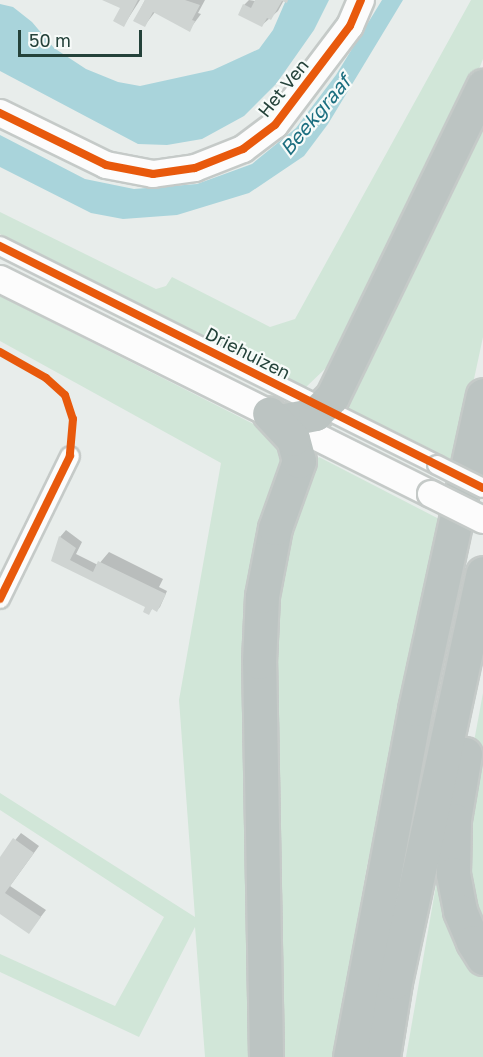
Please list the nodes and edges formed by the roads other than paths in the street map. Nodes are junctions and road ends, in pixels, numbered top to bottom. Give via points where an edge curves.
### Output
1 (361, 0) edge
2 (483, 86) edge
3 (0, 113) edge
4 (0, 246) edge
5 (0, 279) edge
6 (483, 395) edge
7 (324, 407) junction
8 (277, 417) junction
9 (70, 456) dead end
10 (483, 488) edge
11 (483, 520) edge
12 (483, 573) edge
13 (0, 599) edge
14 (483, 655) edge
15 (483, 958) edge
16 (266, 1057) edge
17 (350, 1057) edge
18 (383, 1057) edge

1 - 3 main road, Het Ven via 350,26 275,125 243,149 195,168 153,174 106,165
2 - 7 highway
4 - 7 street, Driehuizen
5 - 8 main road
6 - 17 highway via 415,709
7 - 8 highway via 315,414
7 - 10 street, Driehuizen, bridge
8 - 11 main road, bridge
8 - 16 highway via 293,439 299,461 275,528 261,596
9 - 13 street
12 - 18 highway
14 - 15 highway via 458,790 452,851 460,911

